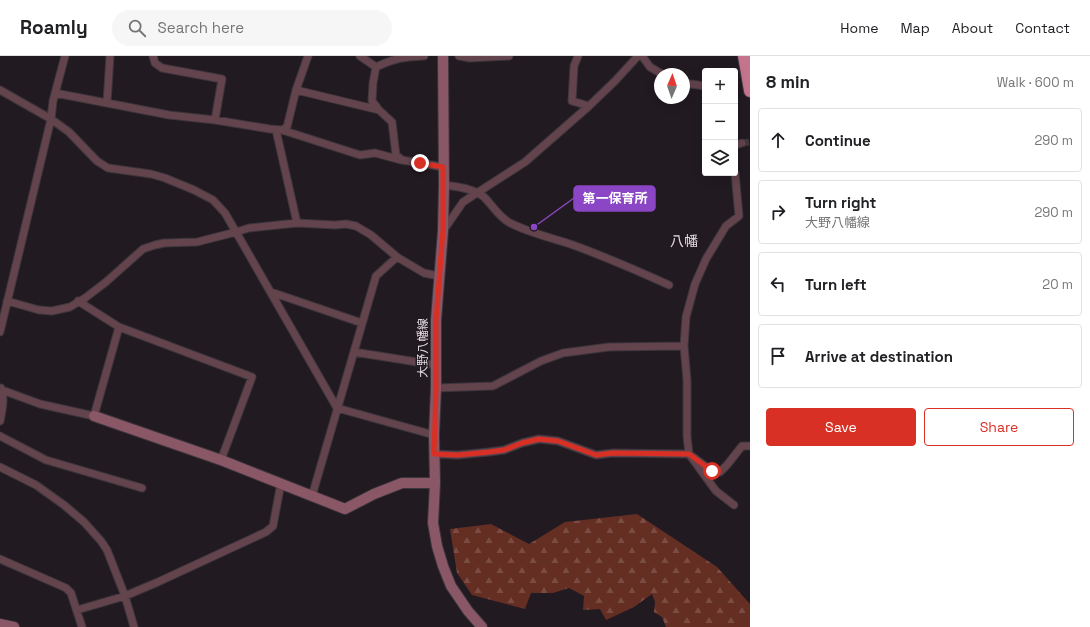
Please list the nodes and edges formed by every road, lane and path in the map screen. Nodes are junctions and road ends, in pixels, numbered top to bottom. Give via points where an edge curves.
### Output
1 (65, 56) edge
2 (110, 56) edge
3 (152, 56) edge
4 (307, 56) edge
5 (360, 56) edge
6 (424, 56) edge
7 (443, 56) edge
8 (459, 56) edge
9 (509, 56) edge
10 (578, 56) edge
11 (638, 56) edge
12 (642, 56) edge
13 (744, 56) edge
14 (376, 67) junction
15 (654, 69) edge
16 (690, 84) edge
17 (702, 86) edge
18 (0, 90) edge
19 (296, 90) junction
20 (750, 91) edge
21 (55, 93) junction
22 (107, 103) junction
23 (589, 106) junction
24 (379, 110) junction
25 (51, 119) junction
26 (215, 120) junction
27 (279, 130) junction
28 (402, 160) junction
29 (443, 167) junction
30 (735, 176) edge
31 (444, 185) junction
32 (477, 193) junction
33 (296, 223) junction
34 (443, 230) junction
35 (236, 232) junction
36 (397, 256) junction
37 (439, 276) junction
38 (669, 285) dead end
39 (271, 292) junction
40 (7, 301) junction
41 (78, 301) junction
42 (362, 323) junction
43 (119, 327) junction
44 (0, 332) edge
45 (684, 346) junction
46 (354, 352) junction
47 (436, 365) junction
48 (1, 388) edge
49 (436, 388) junction
50 (337, 408) junction
51 (94, 416) junction
52 (0, 421) edge
53 (434, 435) junction
54 (0, 436) edge
55 (750, 446) edge
56 (434, 454) junction
57 (689, 454) junction
58 (221, 460) junction
59 (0, 467) edge
60 (281, 483) junction
61 (435, 483) junction
62 (142, 488) dead end
63 (312, 496) junction
64 (734, 506) dead end
65 (0, 559) edge
66 (125, 596) junction
67 (77, 610) junction
68 (0, 624) edge
69 (14, 627) edge
70 (82, 627) edge
71 (134, 627) edge
72 (482, 627) edge

1 - 21 street
2 - 22 street
3 - 26 street via 155,63 162,68 222,78
4 - 19 street
5 - 14 street
6 - 14 street via 405,56
7 - 29 main road, 大野八幡線
8 - 9 street
10 - 23 street via 574,66 572,101
11 - 23 street
12 - 15 street
13 - 20 highway
14 - 24 street via 372,101
16 - 17 street
18 - 25 street
19 - 24 street
19 - 27 street via 287,127
21 - 22 street
21 - 25 street
22 - 26 street via 169,115
23 - 32 street via 525,162
24 - 28 street via 392,122 396,155
25 - 35 street via 108,168 165,178 213,200 225,213
25 - 40 street
26 - 27 street
27 - 28 street via 360,155 375,153
27 - 33 street
28 - 29 street
29 - 31 main road, 大野八幡線
30 - 45 street via 739,216 726,226 706,259 695,284 686,317
31 - 32 street
31 - 34 main road, 大野八幡線
32 - 34 street via 463,202
32 - 38 street via 508,222 629,267
33 - 35 street via 249,228
33 - 36 street via 356,226
34 - 37 main road, 大野八幡線
35 - 39 street
35 - 41 street via 198,242 164,243 144,248 106,282
36 - 37 street via 424,273
36 - 42 street via 376,276
37 - 47 main road, 大野八幡線
39 - 42 street
39 - 50 street
40 - 41 street via 52,311 70,307
40 - 44 street
41 - 43 street
42 - 46 street
43 - 51 street
43 - 58 street via 252,377
45 - 49 street via 609,347 562,353 493,386
45 - 57 street
46 - 47 street
46 - 50 street
47 - 49 main road, 大野八幡線
48 - 51 street via 40,404
48 - 52 street via 3,406
49 - 53 main road, 大野八幡線
50 - 53 street
50 - 63 street
51 - 58 main road
53 - 56 main road, 大野八幡線
54 - 62 street via 46,460
55 - 57 street via 742,446 720,472 712,471
56 - 57 street via 458,455 504,450 539,439 558,441 596,455
56 - 61 main road, 大野八幡線
57 - 64 street via 716,491
58 - 60 main road
59 - 66 street via 36,485 84,522 107,550
60 - 63 main road
60 - 66 street via 273,526 266,532
61 - 63 main road via 402,482 345,509
61 - 72 main road, 大野八幡線 via 433,523 443,566 451,586
65 - 67 street via 66,588 71,593
66 - 67 street
66 - 71 street
67 - 70 street
68 - 69 main road

